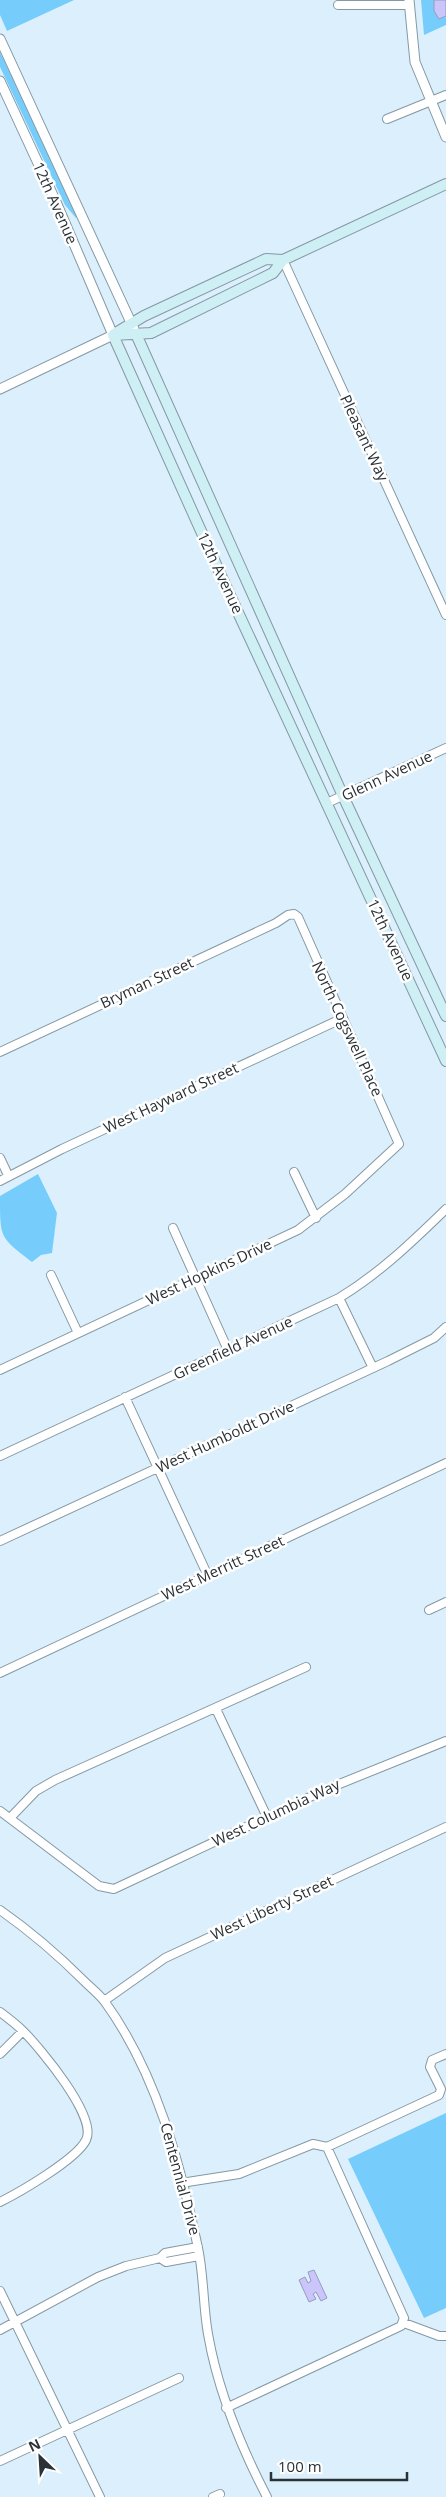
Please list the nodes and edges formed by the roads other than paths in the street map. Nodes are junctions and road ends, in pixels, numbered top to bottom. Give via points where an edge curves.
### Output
1 (409, 3) edge
2 (338, 5) dead end
3 (0, 39) edge
4 (2, 48) edge
5 (0, 81) edge
6 (446, 95) edge
7 (430, 102) junction
8 (387, 119) dead end
9 (446, 137) edge
10 (446, 184) edge
11 (283, 260) junction
12 (132, 324) junction
13 (136, 334) junction
14 (113, 335) junction
15 (0, 389) edge
16 (446, 615) edge
17 (446, 748) edge
18 (343, 796) junction
19 (327, 803) junction
20 (294, 914) joint
21 (446, 1016) edge
22 (343, 1018) junction
23 (0, 1052) edge
24 (446, 1062) edge
25 (399, 1144) joint
26 (0, 1158) edge
27 (294, 1172) dead end
28 (8, 1176) junction
29 (0, 1181) edge
30 (446, 1209) edge
31 (316, 1218) junction
32 (173, 1228) dead end
33 (51, 1274) dead end
34 (195, 1278) junction
35 (339, 1298) junction
36 (446, 1327) edge
37 (78, 1333) junction
38 (228, 1350) junction
39 (373, 1368) junction
40 (0, 1370) edge
41 (125, 1397) junction
42 (0, 1456) edge
43 (446, 1463) edge
44 (158, 1468) junction
45 (0, 1541) edge
46 (208, 1576) junction
47 (446, 1602) edge
48 (429, 1610) dead end
49 (306, 1667) dead end
50 (0, 1673) edge
51 (216, 1709) junction
52 (446, 1741) edge
53 (0, 1811) edge
54 (267, 1817) junction
55 (10, 1818) junction
56 (446, 1827) edge
57 (0, 1910) edge
58 (104, 2001) junction
59 (0, 2012) edge
60 (23, 2031) junction
61 (0, 2054) edge
62 (446, 2054) edge
63 (326, 2148) junction
64 (181, 2183) junction
65 (0, 2202) edge
66 (198, 2247) junction
67 (200, 2256) junction
68 (160, 2258) junction
69 (0, 2291) edge
70 (15, 2323) junction
71 (404, 2323) junction
72 (0, 2330) edge
73 (446, 2336) edge
74 (179, 2378) dead end
75 (226, 2408) junction
76 (67, 2430) junction
77 (0, 2461) edge
78 (100, 2497) edge
79 (267, 2497) edge

1 - 2 street
1 - 7 street via 415,62
3 - 4 street, 12th Avenue
4 - 12 street, 12th Avenue
5 - 14 street, 12th Avenue
6 - 7 street
7 - 8 street
7 - 9 street
10 - 11 main road
11 - 12 main road via 266,259
11 - 13 main road via 273,273 151,333
11 - 16 street, Pleasant Way
12 - 13 street, 12th Avenue
12 - 14 main road
13 - 14 main road
13 - 18 main road, 12th Avenue
14 - 15 street
14 - 19 main road, 12th Avenue
17 - 18 street, Glenn Avenue
18 - 19 street, Glenn Avenue
18 - 21 main road, 12th Avenue
19 - 24 main road, 12th Avenue
20 - 22 street, North Cogswell Place
20 - 23 street, Bryman Street
22 - 25 street, North Cogswell Place
22 - 28 street, West Hayward Street
25 - 31 street, West Hopkins Drive
26 - 28 street
27 - 31 street
28 - 29 street, West Hayward Street
30 - 35 street, Greenfield Avenue via 395,1258
31 - 34 street, West Hopkins Drive via 298,1230
32 - 34 street
33 - 37 street
34 - 37 street, West Hopkins Drive
34 - 38 street
35 - 38 street, Greenfield Avenue
35 - 39 street
36 - 39 street, West Humboldt Drive via 434,1338
37 - 40 street, West Hopkins Drive
38 - 41 street, Greenfield Avenue
39 - 44 street, West Humboldt Drive
41 - 42 street, Greenfield Avenue
41 - 44 street
43 - 46 street, West Merritt Street
44 - 45 street, West Humboldt Drive
44 - 46 street
46 - 50 street, West Merritt Street
47 - 48 street
49 - 51 street
51 - 54 street
51 - 55 street via 55,1780 36,1791
52 - 54 street, West Columbia Way
53 - 55 street
54 - 55 street, West Columbia Way via 108,1889 99,1886
56 - 58 street, West Liberty Street via 165,1958
57 - 58 street, Centennial Drive via 53,1951
58 - 64 street, Centennial Drive via 132,2046 157,2096
59 - 60 street
60 - 61 street
60 - 65 street via 45,2054 69,2090 85,2117 88,2133 81,2146 59,2164
62 - 63 street via 432,2060 430,2067 441,2089 439,2095
63 - 64 street via 313,2144 238,2174
63 - 71 street
64 - 66 street, Centennial Drive
66 - 67 street, Centennial Drive
66 - 68 street via 165,2253
67 - 68 street via 166,2262
67 - 75 street, Centennial Drive via 208,2336
68 - 70 street via 98,2277
69 - 70 street
70 - 72 street
70 - 76 street
71 - 73 street
71 - 75 street
74 - 76 street
75 - 79 street, Centennial Drive
76 - 77 street
76 - 78 street

